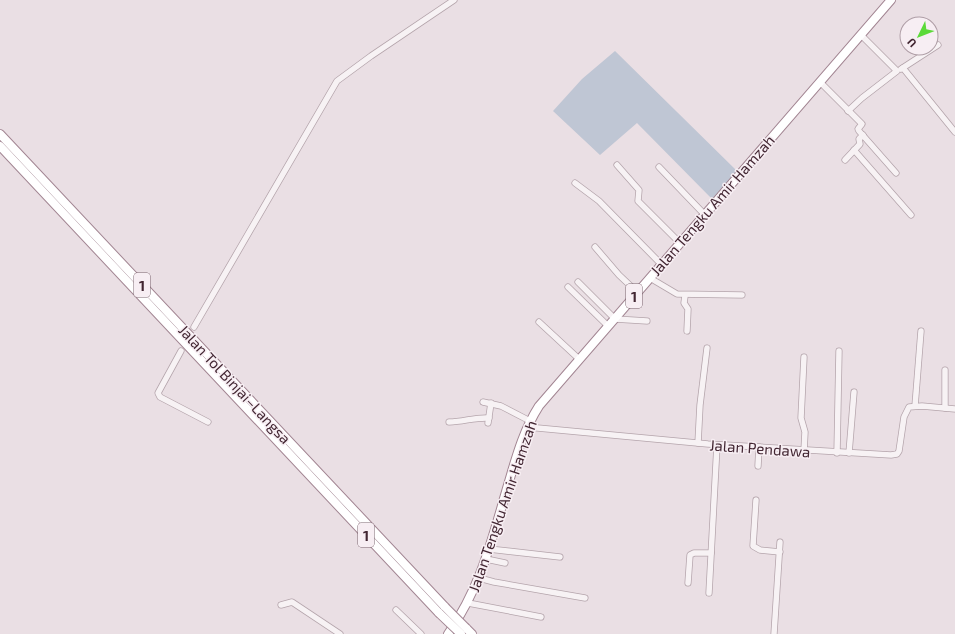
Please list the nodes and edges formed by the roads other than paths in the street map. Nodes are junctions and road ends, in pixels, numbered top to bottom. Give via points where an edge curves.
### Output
1 (454, 0) edge
2 (891, 0) edge
3 (861, 35) junction
4 (921, 56) edge
5 (900, 69) junction
6 (820, 82) junction
7 (848, 111) junction
8 (955, 132) edge
9 (0, 134) edge
10 (863, 135) junction
11 (0, 146) edge
12 (854, 150) junction
13 (845, 160) dead end
14 (617, 165) dead end
15 (659, 167) dead end
16 (896, 173) dead end
17 (575, 183) dead end
18 (705, 215) junction
19 (911, 215) dead end
20 (680, 243) junction
21 (595, 247) dead end
22 (661, 264) junction
23 (650, 278) junction
24 (578, 282) dead end
25 (568, 287) dead end
26 (637, 292) junction
27 (742, 295) dead end
28 (685, 296) junction
29 (615, 319) junction
30 (647, 321) dead end
31 (539, 322) dead end
32 (608, 326) junction
33 (194, 327) dead end
34 (687, 331) dead end
35 (921, 331) dead end
36 (707, 348) dead end
37 (181, 350) dead end
38 (839, 351) dead end
39 (804, 357) dead end
40 (579, 359) junction
41 (945, 370) dead end
42 (854, 392) dead end
43 (483, 402) dead end
44 (491, 404) junction
45 (915, 406) junction
46 (944, 408) junction
47 (955, 409) edge
48 (208, 422) dead end
49 (449, 422) dead end
50 (528, 424) junction
51 (281, 438) junction
52 (698, 443) junction
53 (717, 445) junction
54 (759, 448) junction
55 (804, 451) junction
56 (837, 453) junction
57 (849, 453) junction
58 (758, 466) dead end
59 (756, 500) dead end
60 (780, 542) dead end
61 (489, 549) junction
62 (780, 552) junction
63 (711, 553) junction
64 (560, 557) dead end
65 (486, 559) junction
66 (505, 563) dead end
67 (479, 578) junction
68 (688, 583) dead end
69 (709, 593) dead end
70 (585, 598) dead end
71 (468, 603) junction
72 (281, 605) dead end
73 (396, 610) dead end
74 (541, 617) dead end
75 (465, 633) edge
76 (340, 634) edge
77 (421, 634) edge
78 (448, 634) edge
79 (774, 634) edge

1 - 33 street via 336,83
2 - 3 highway, Jalan Tengku Amir Hamzah / 1
3 - 5 street
3 - 6 highway, Jalan Tengku Amir Hamzah / 1
4 - 5 street
5 - 7 street
5 - 8 street
6 - 7 street
6 - 18 highway, Jalan Tengku Amir Hamzah / 1
7 - 10 street via 862,124 859,129
9 - 51 highway, Jalan Tol Binjai–Langsa / 1
10 - 12 street via 859,139 860,144
10 - 16 street
11 - 51 highway, Jalan Tol Binjai–Langsa / 1
12 - 13 street
12 - 19 street
14 - 20 street via 639,190 638,201
15 - 18 street
17 - 22 street via 604,207
18 - 20 highway, Jalan Tengku Amir Hamzah / 1
20 - 22 highway, Jalan Tengku Amir Hamzah / 1
21 - 26 street
22 - 23 highway, Jalan Tengku Amir Hamzah / 1
23 - 26 highway, Jalan Tengku Amir Hamzah / 1
23 - 28 street via 673,293
24 - 29 street
25 - 32 street
26 - 29 highway, Jalan Tengku Amir Hamzah / 1
27 - 28 street
28 - 34 street via 684,303 688,309
29 - 30 street
29 - 32 highway, Jalan Tengku Amir Hamzah / 1
31 - 40 street
32 - 40 highway, Jalan Tengku Amir Hamzah / 1
35 - 45 street
36 - 52 street
37 - 48 street via 158,393 160,397
38 - 56 street
39 - 55 street via 801,418 805,432
40 - 50 highway, Jalan Tengku Amir Hamzah / 1 via 542,401
41 - 46 street
42 - 57 street
43 - 44 street
44 - 49 street via 489,421 476,417
44 - 50 street via 506,408
45 - 46 street
45 - 57 street, Jalan Pendawa via 906,410 897,454
46 - 47 street
50 - 52 street, Jalan Pendawa
50 - 61 highway, Jalan Tengku Amir Hamzah / 1
51 - 75 highway, Jalan Tol Binjai–Langsa / 1, bridge
52 - 53 street, Jalan Pendawa
53 - 54 street, Jalan Pendawa
53 - 63 street
54 - 55 street, Jalan Pendawa
54 - 58 street
55 - 56 street, Jalan Pendawa
56 - 57 street, Jalan Pendawa
59 - 62 street via 753,546 760,550
60 - 62 street
61 - 64 street
61 - 65 highway, Jalan Tengku Amir Hamzah / 1
62 - 79 street
63 - 68 street via 690,555
63 - 69 street
65 - 66 street
65 - 67 highway, Jalan Tengku Amir Hamzah / 1
67 - 70 street
67 - 71 highway, Jalan Tengku Amir Hamzah / 1
71 - 74 street
71 - 78 highway, Jalan Tengku Amir Hamzah / 1
72 - 76 street via 292,602
73 - 77 street

